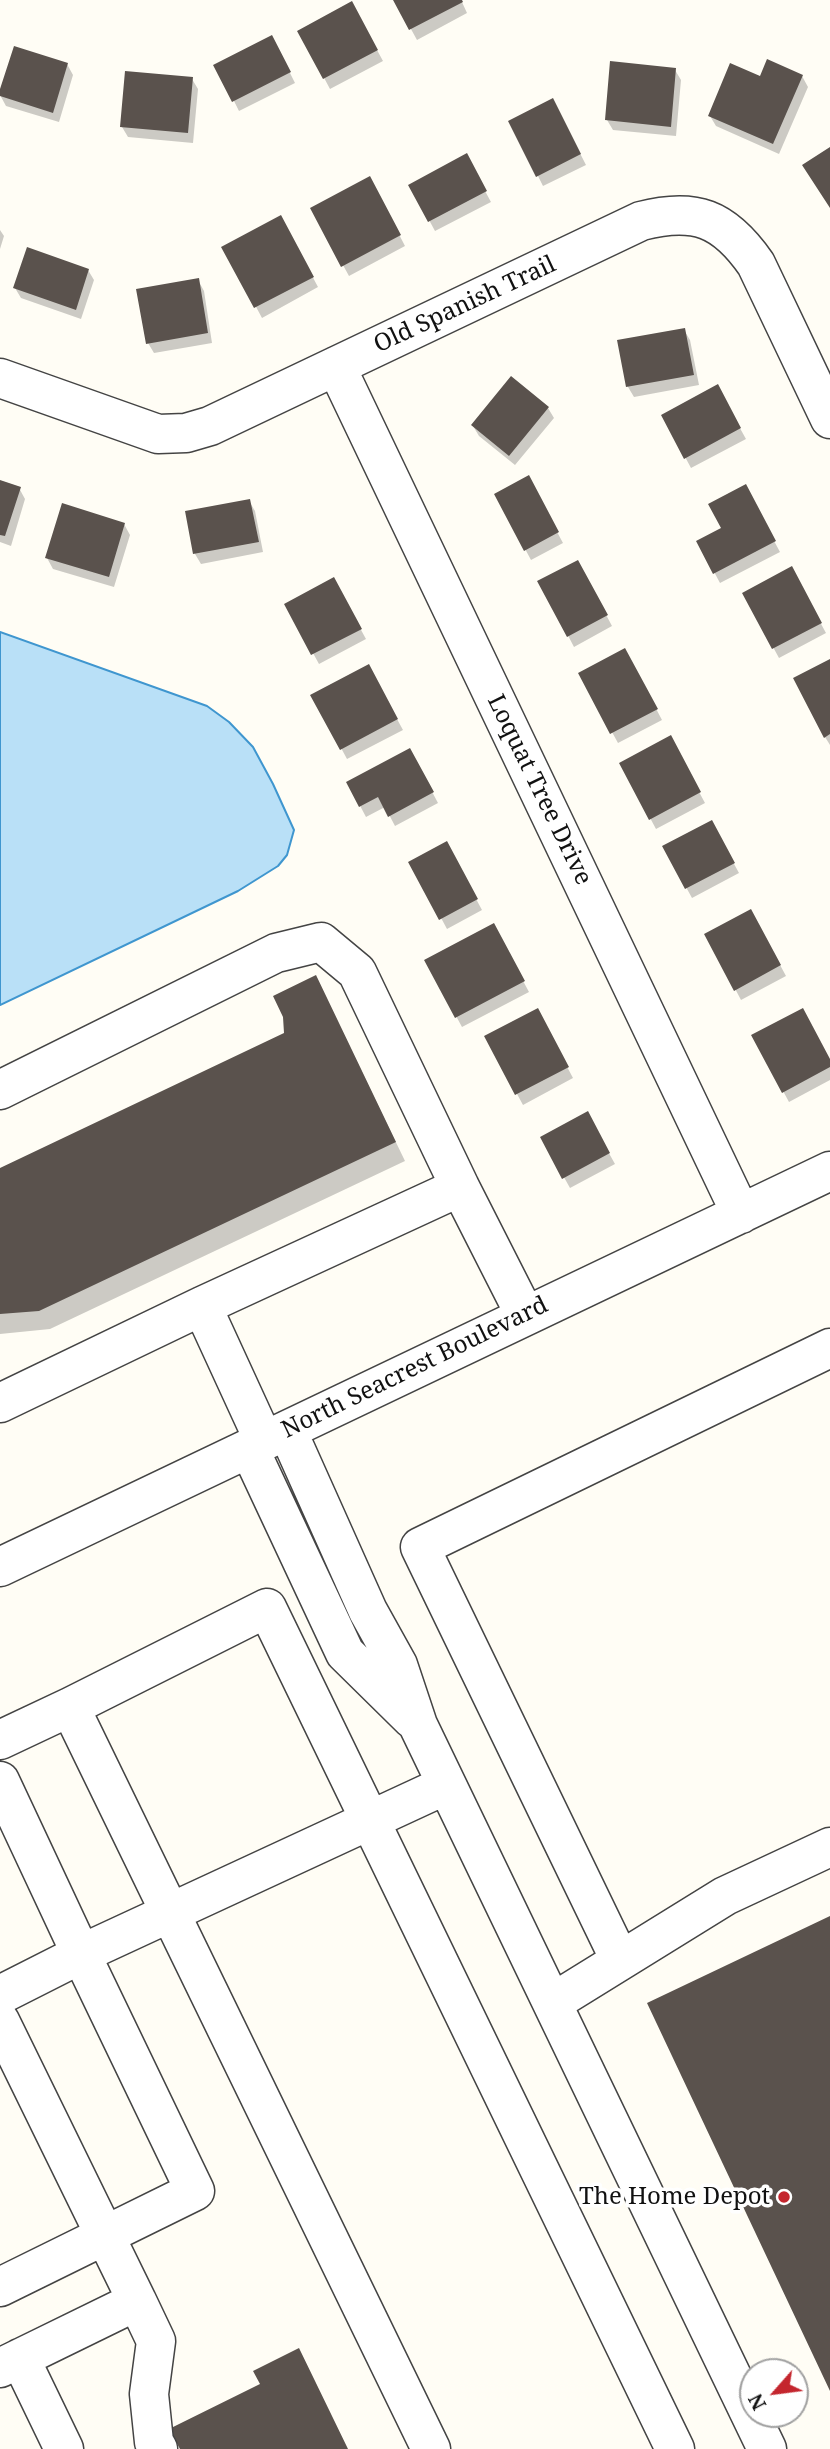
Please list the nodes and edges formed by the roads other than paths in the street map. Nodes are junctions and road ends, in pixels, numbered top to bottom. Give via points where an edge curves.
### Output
1 (336, 366) junction
2 (0, 378) edge
3 (830, 419) edge
4 (0, 1090) edge
5 (830, 1171) edge
6 (460, 1187) junction
7 (741, 1214) junction
8 (202, 1306) junction
9 (525, 1315) junction
10 (830, 1348) edge
11 (0, 1403) edge
12 (267, 1439) junction
13 (0, 1567) edge
14 (71, 1707) junction
15 (0, 1740) edge
16 (0, 1781) edge
17 (446, 1785) junction
18 (370, 1821) junction
19 (830, 1847) edge
20 (171, 1913) junction
21 (80, 1954) junction
22 (620, 1960) junction
23 (0, 1995) edge
24 (552, 2003) junction
25 (0, 2021) edge
26 (105, 2236) junction
27 (0, 2287) edge
28 (137, 2301) junction
29 (10, 2363) edge
30 (64, 2449) edge
31 (158, 2449) edge
32 (431, 2449) edge
33 (675, 2449) edge
34 (767, 2449) edge

1 - 2 street, Old Spanish Trail via 186,433 158,433
1 - 3 street, Old Spanish Trail via 641,221 667,214 694,215 720,225 741,242 756,264
1 - 7 street, Loquat Tree Drive
4 - 6 street via 276,953 321,942 357,972
5 - 7 street, North Seacrest Boulevard
6 - 8 street
6 - 9 street
7 - 9 street, North Seacrest Boulevard
8 - 11 street
8 - 12 street
9 - 12 street, North Seacrest Boulevard
10 - 22 street via 420,1547
12 - 13 street, North Seacrest Boulevard
12 - 17 street via 398,1665 418,1725
14 - 15 street
14 - 18 street via 267,1608
14 - 20 street
16 - 21 street
17 - 18 street
17 - 24 street
18 - 20 street
18 - 33 street
19 - 22 street via 725,1896
20 - 21 street
20 - 32 street
21 - 23 street
21 - 26 street via 195,2191
22 - 24 street
24 - 34 street
25 - 26 street
26 - 27 street
26 - 28 street
28 - 29 street
28 - 31 street via 156,2342 149,2394
29 - 30 street

